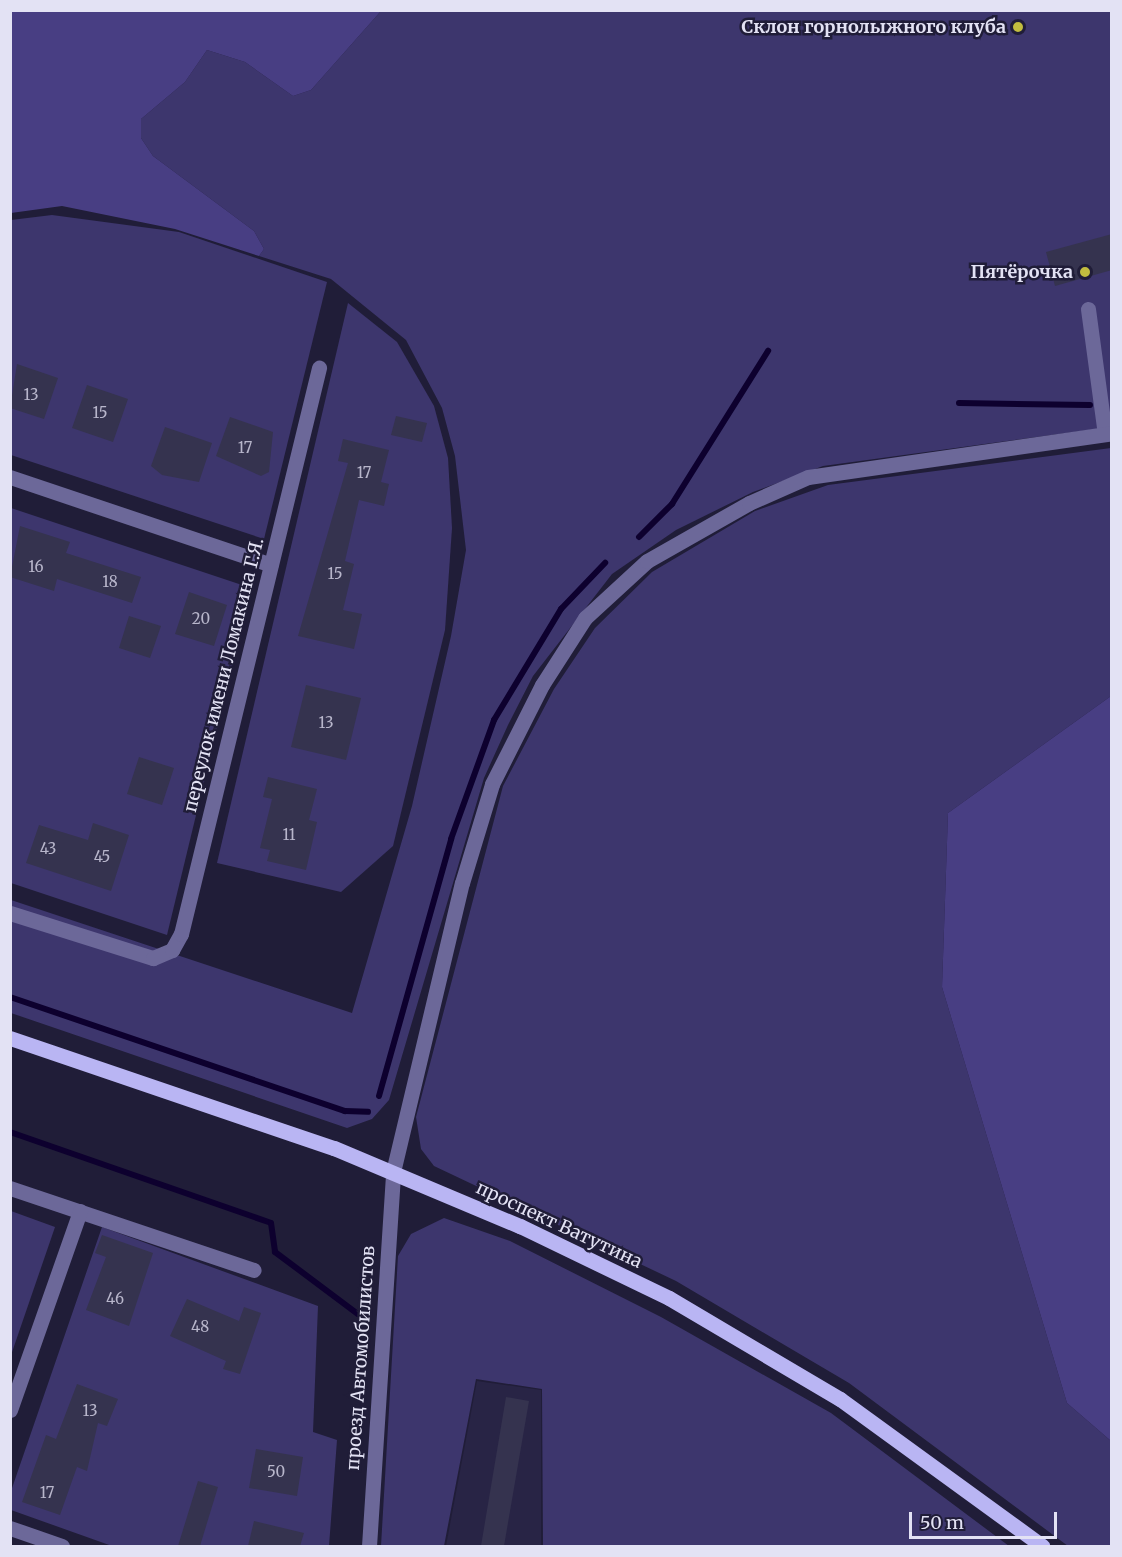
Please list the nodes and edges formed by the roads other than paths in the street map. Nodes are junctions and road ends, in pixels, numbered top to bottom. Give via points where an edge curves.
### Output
1 (1088, 309) dead end
2 (319, 368) dead end
3 (1108, 433) edge
4 (10, 477) edge
5 (271, 566) junction
6 (10, 913) edge
7 (10, 1038) edge
8 (393, 1172) junction
9 (10, 1188) edge
10 (80, 1211) junction
11 (254, 1270) dead end
12 (10, 1410) edge
13 (10, 1528) edge
14 (62, 1546) edge
15 (369, 1546) edge
16 (1042, 1546) edge

1 - 3 street
2 - 5 street, переулок имени Ломакина Г.Я.
3 - 8 street, проезд Автомобилистов via 808,477 749,503 647,561 585,618 542,685 492,784 462,883
4 - 5 street
5 - 6 street, переулок имени Ломакина Г.Я. via 181,934 172,950 153,958 134,954
7 - 8 main road, проспект Ватутина
8 - 15 street, проезд Автомобилистов
8 - 16 main road, проспект Ватутина via 669,1298 840,1399
9 - 10 street
10 - 11 street
10 - 12 street
13 - 14 street

